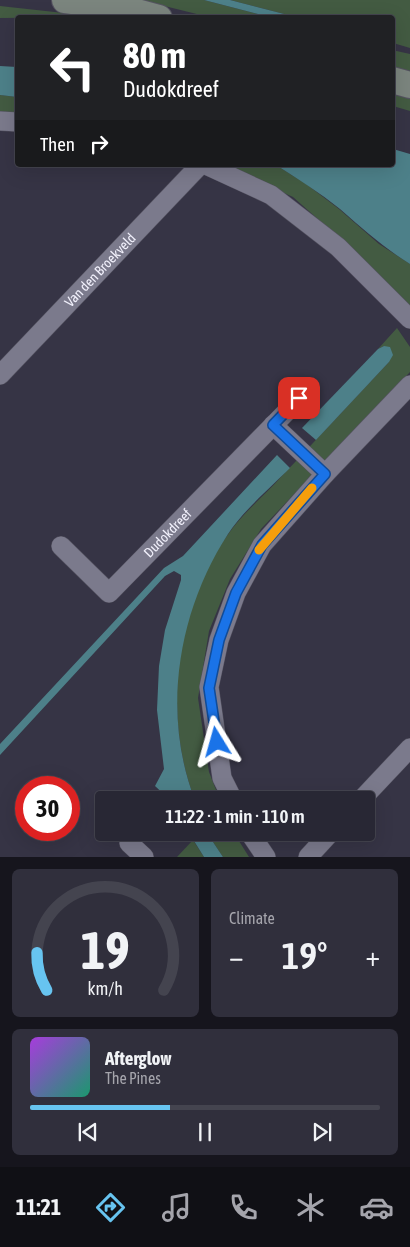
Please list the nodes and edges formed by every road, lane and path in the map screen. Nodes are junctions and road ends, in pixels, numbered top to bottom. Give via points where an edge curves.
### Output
1 (65, 0) edge
2 (149, 15) edge
3 (395, 81) edge
4 (410, 84) edge
5 (0, 121) edge
6 (15, 122) edge
7 (198, 167) edge
8 (210, 167) edge
9 (410, 319) edge
10 (0, 375) edge
11 (410, 385) edge
12 (299, 398) dead end
13 (273, 425) junction
14 (325, 474) junction
15 (61, 546) dead end
16 (410, 748) edge
17 (228, 791) edge
18 (369, 791) edge
19 (255, 841) edge
20 (323, 841) edge
21 (129, 843) dead end
22 (144, 857) edge
23 (266, 857) edge
24 (308, 857) edge

1 - 2 main road via 118,6
3 - 4 main road
5 - 6 street
7 - 10 street, Van den Broekveld
8 - 9 street via 278,201 338,247
11 - 14 street
12 - 13 street, Dudokdreef
13 - 14 street
13 - 15 street, Dudokdreef via 110,594
14 - 17 street via 262,545 236,593 219,640 209,688 222,778
16 - 18 street
19 - 23 street
20 - 24 street
21 - 22 street

